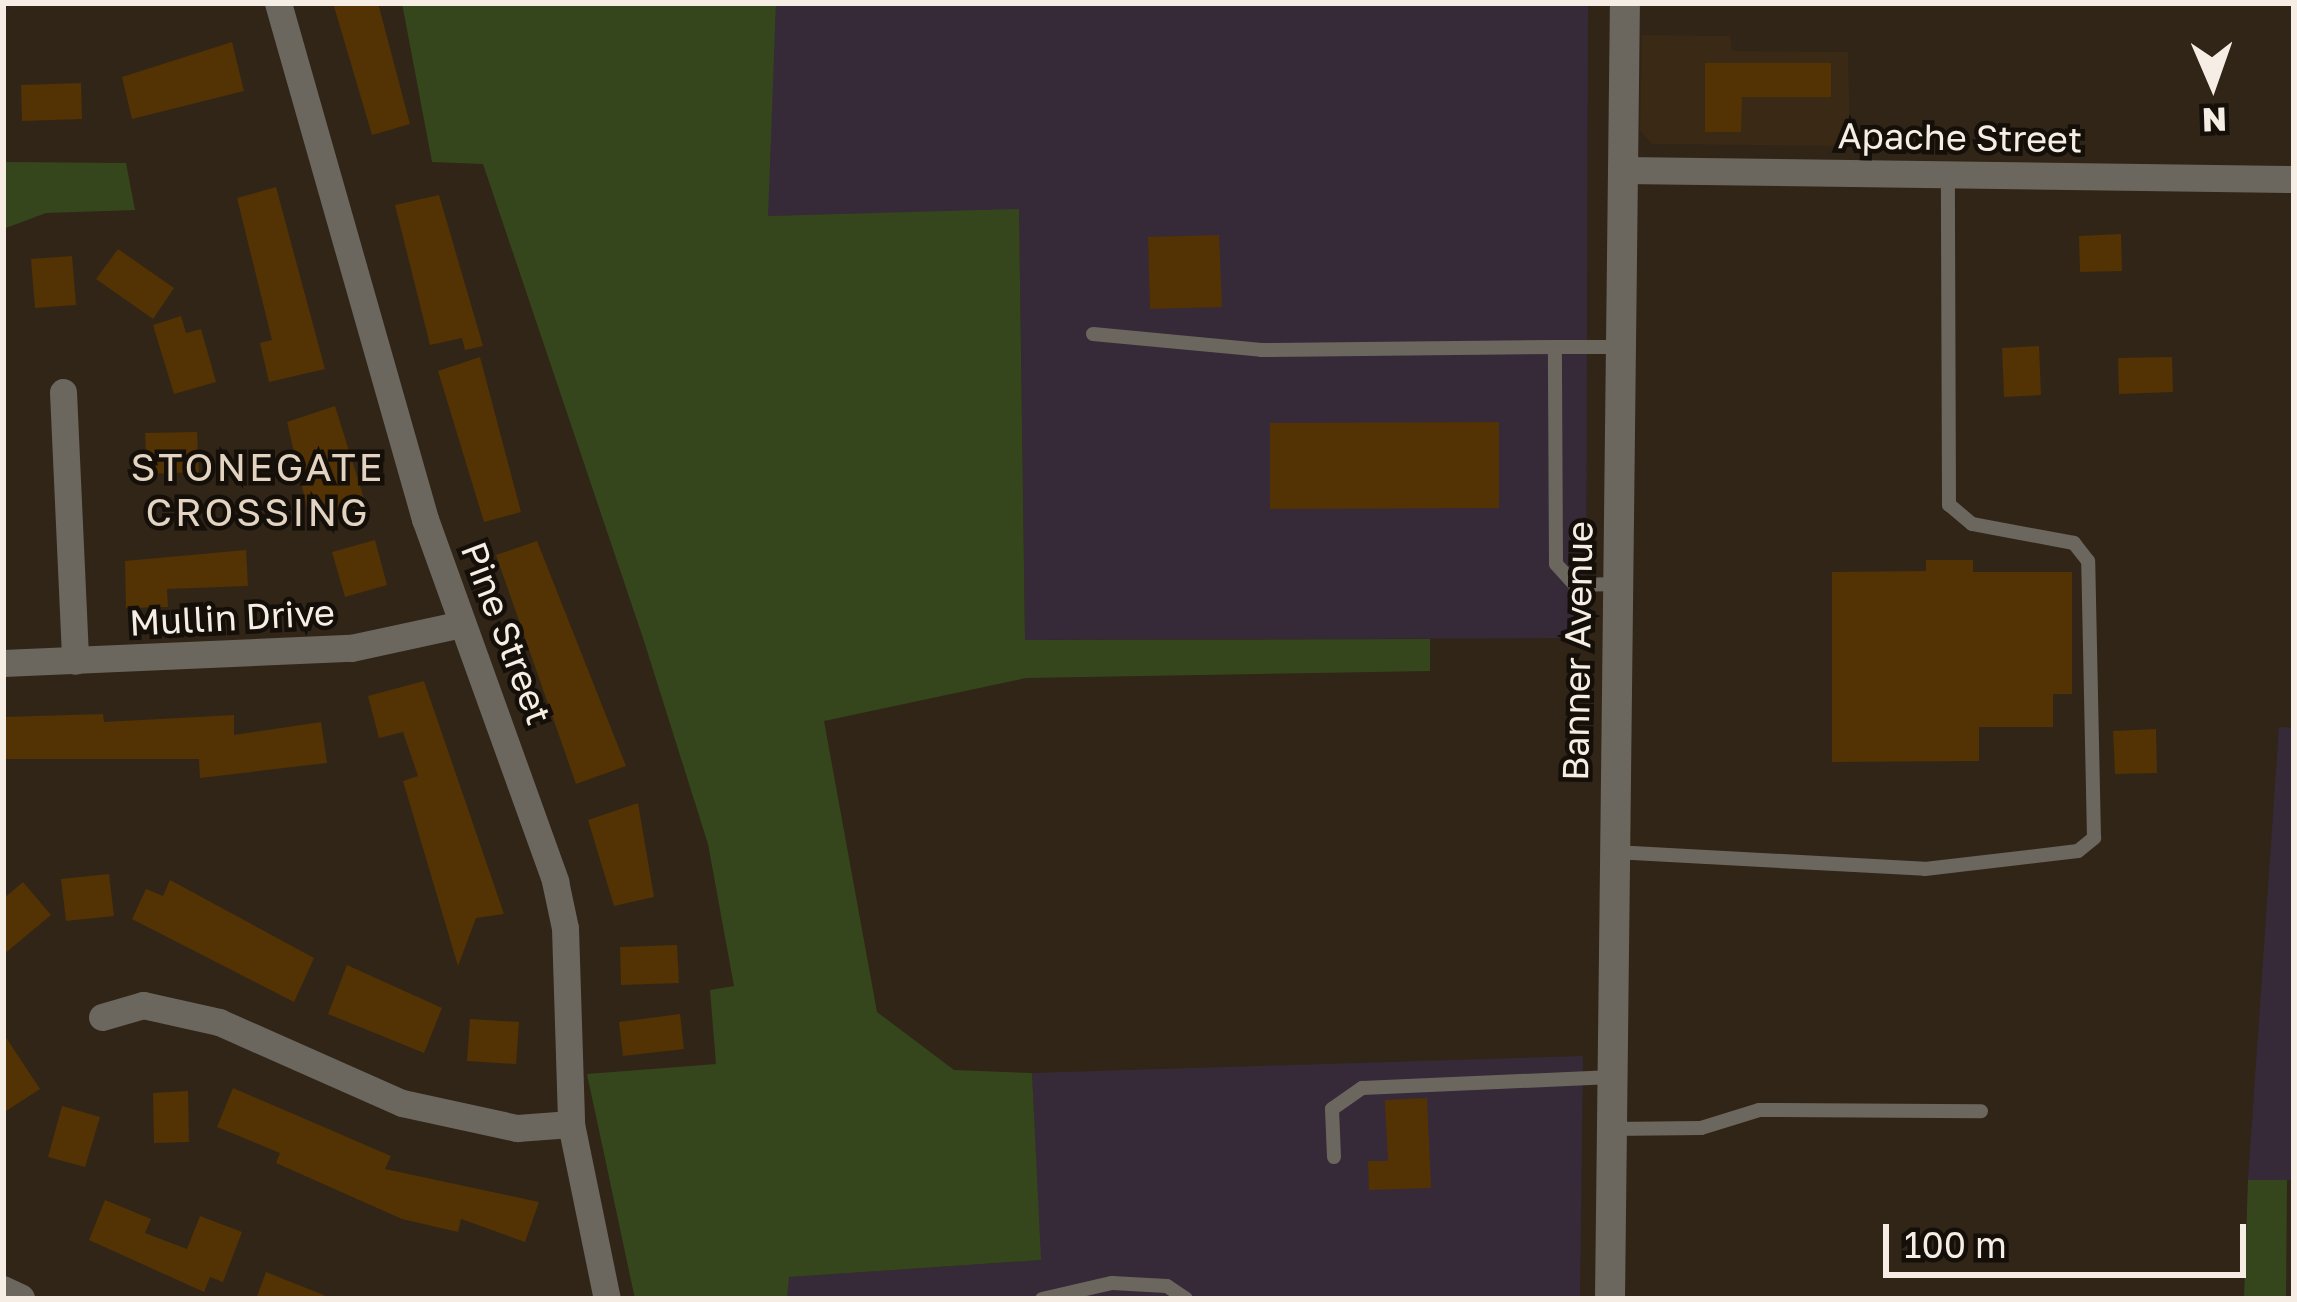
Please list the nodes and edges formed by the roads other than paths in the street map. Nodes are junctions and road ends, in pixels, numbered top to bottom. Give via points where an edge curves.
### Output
1 (278, 3) edge
2 (1625, 3) edge
3 (1624, 170) junction
4 (1948, 172) junction
5 (2294, 179) edge
6 (1094, 334) dead end
7 (1555, 347) junction
8 (1621, 347) junction
9 (63, 392) dead end
10 (1617, 584) junction
11 (462, 624) junction
12 (75, 661) junction
13 (3, 663) edge
14 (1614, 852) junction
15 (102, 1017) dead end
16 (1612, 1077) junction
17 (1981, 1111) dead end
18 (572, 1124) junction
19 (1612, 1129) junction
20 (1334, 1157) dead end
21 (3, 1292) edge
22 (20, 1299) edge
23 (607, 1299) edge
24 (1042, 1299) edge
25 (1186, 1299) edge
26 (1610, 1299) edge

1 - 11 street, Pine Street
2 - 3 street, Banner Avenue
3 - 4 street, Apache Street
3 - 8 street, Banner Avenue
4 - 5 street, Apache Street
4 - 14 lane via 1949,505 1972,524 2074,544 2087,561 2094,838 2078,851 1925,868
6 - 7 lane via 1261,350
7 - 8 lane
7 - 10 lane via 1556,564 1575,585
8 - 10 street, Banner Avenue
9 - 12 street
10 - 14 street, Banner Avenue
11 - 12 street, Mullin Drive via 351,648
11 - 18 street, Pine Street via 560,904
12 - 13 street, Mullin Drive
14 - 16 street, Banner Avenue
15 - 18 street via 143,1005 219,1022 402,1103 517,1128
16 - 19 street, Banner Avenue
16 - 20 lane via 1362,1088 1332,1109
17 - 19 lane via 1760,1110 1701,1128
18 - 23 street, Pine Street
19 - 26 street, Banner Avenue
21 - 22 street
24 - 25 lane via 1112,1283 1167,1286

